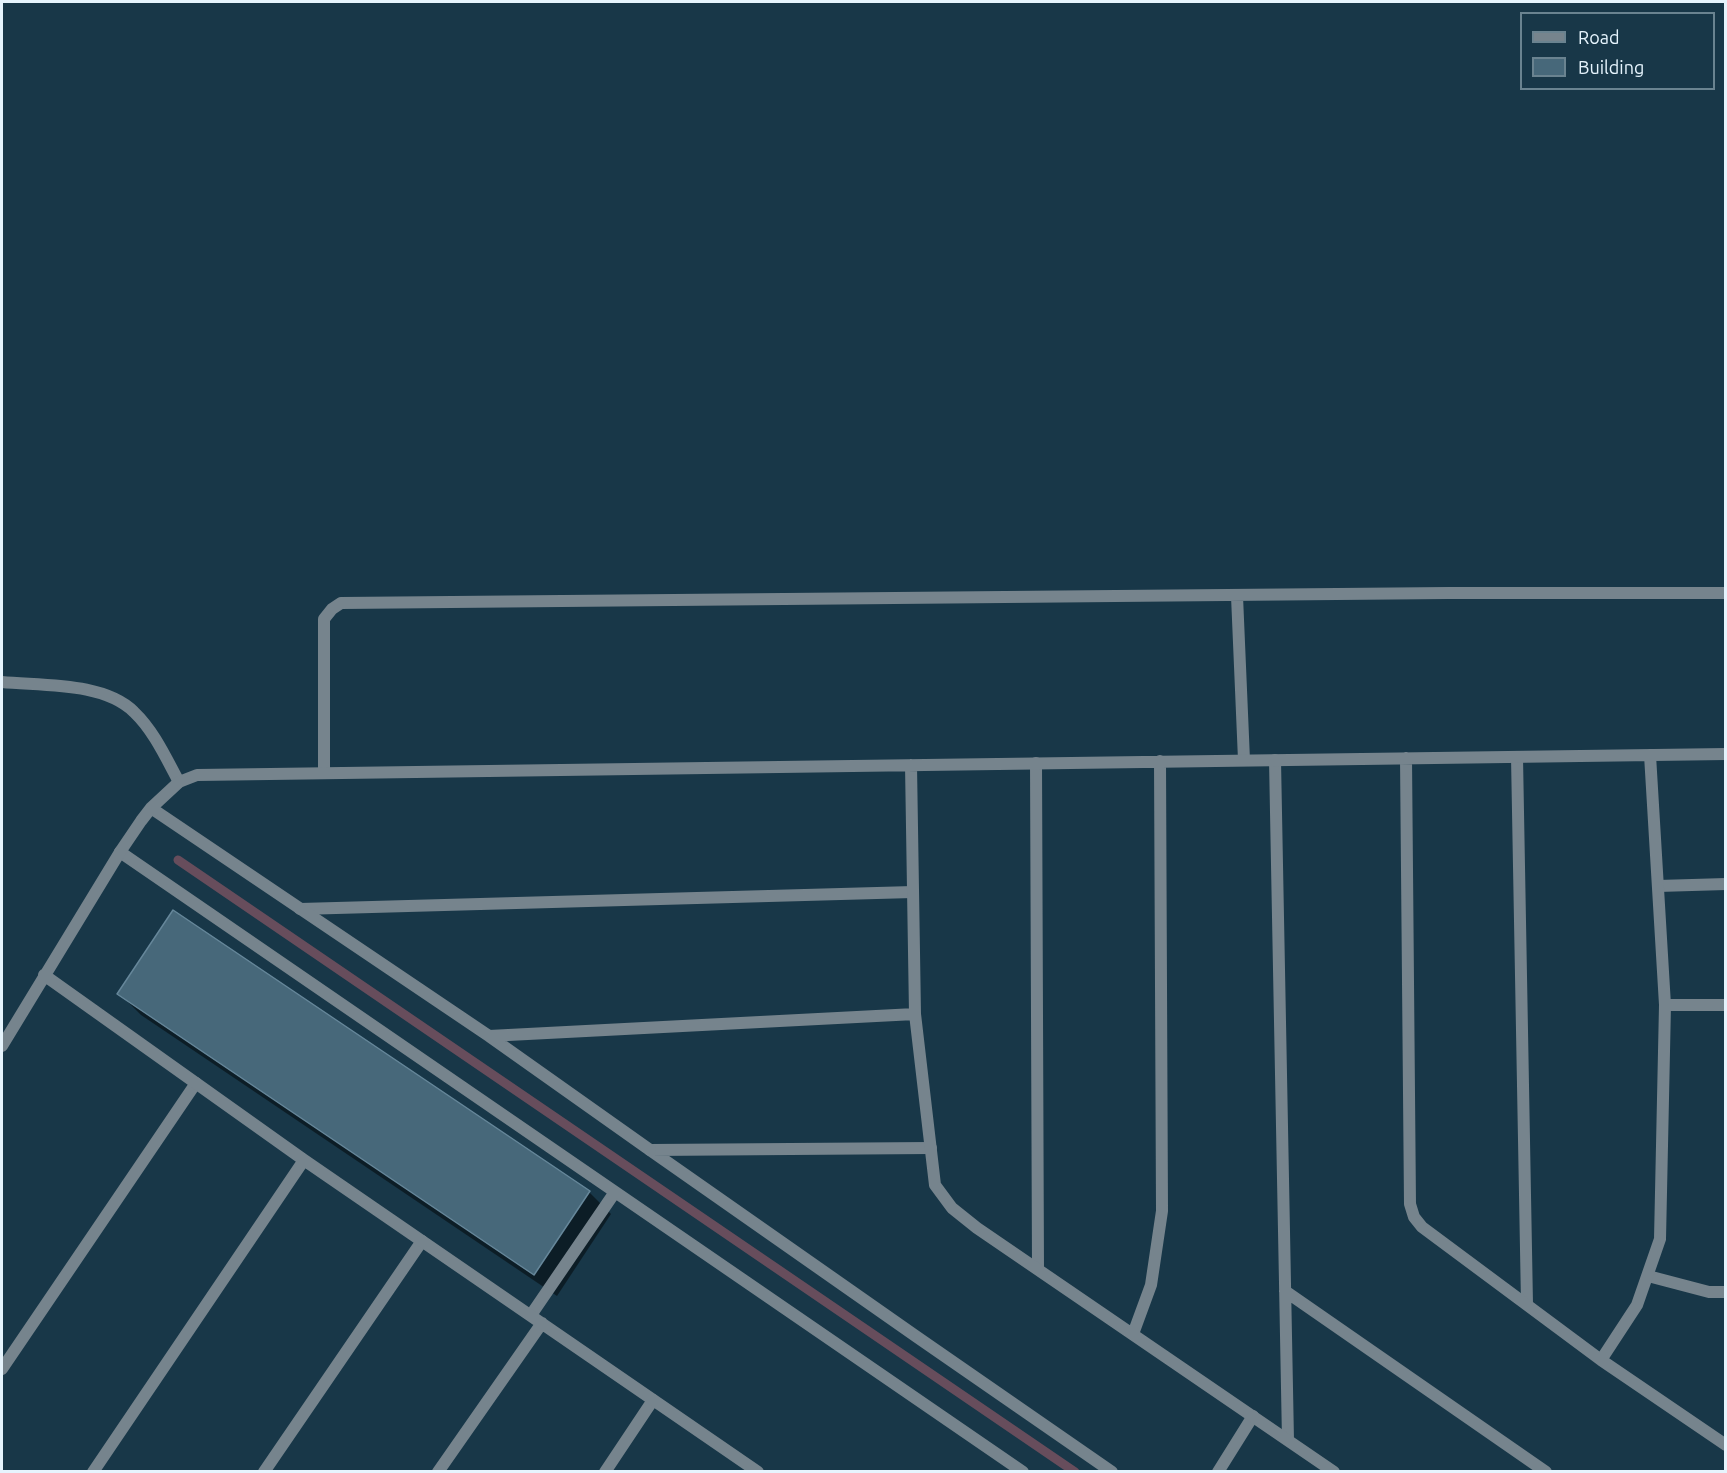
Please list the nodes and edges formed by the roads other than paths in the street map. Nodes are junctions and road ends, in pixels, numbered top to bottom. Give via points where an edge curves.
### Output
1 (1725, 593) edge
2 (1237, 596) junction
3 (2, 682) edge
4 (1725, 754) edge
5 (1650, 755) junction
6 (1517, 757) junction
7 (1406, 758) junction
8 (1244, 760) junction
9 (1275, 760) junction
10 (1160, 761) junction
11 (1036, 763) junction
12 (911, 765) junction
13 (324, 772) junction
14 (179, 782) junction
15 (151, 808) junction
16 (120, 852) junction
17 (1725, 884) edge
18 (1658, 885) junction
19 (913, 892) junction
20 (300, 909) junction
21 (44, 975) junction
22 (1665, 1005) junction
23 (1725, 1005) edge
24 (915, 1014) junction
25 (489, 1036) junction
26 (2, 1046) edge
27 (196, 1083) junction
28 (931, 1148) junction
29 (650, 1150) junction
30 (304, 1160) junction
31 (615, 1191) junction
32 (422, 1241) junction
33 (1038, 1269) junction
34 (1648, 1275) junction
35 (1285, 1292) junction
36 (1725, 1292) edge
37 (1527, 1305) junction
38 (531, 1315) junction
39 (542, 1323) junction
40 (1133, 1334) junction
41 (1601, 1360) junction
42 (2, 1369) edge
43 (653, 1400) junction
44 (1253, 1416) junction
45 (1288, 1440) junction
46 (1725, 1445) edge
47 (93, 1472) edge
48 (264, 1472) edge
49 (438, 1472) edge
50 (604, 1472) edge
51 (758, 1472) edge
52 (1023, 1472) edge
53 (1112, 1472) edge
54 (1218, 1472) edge
55 (1334, 1472) edge
56 (1546, 1472) edge

1 - 2 street
2 - 8 street
2 - 13 street via 341,603 324,619
3 - 14 street via 94,690 116,698 134,711 151,732
4 - 5 street
5 - 6 street
5 - 18 street
6 - 7 street
6 - 37 street
7 - 9 street
7 - 37 street via 1410,1204 1422,1227
8 - 9 street
8 - 10 street
9 - 35 street
10 - 11 street
10 - 40 street via 1162,1211 1151,1285
11 - 12 street
11 - 33 street
12 - 13 street
12 - 19 street
13 - 14 street via 220,773
14 - 15 street
15 - 16 street
15 - 20 street
16 - 21 street
16 - 31 street
17 - 18 street
18 - 22 street
19 - 20 street
19 - 24 street
20 - 25 street
21 - 26 street
21 - 27 street
22 - 23 street
22 - 34 street via 1660,1239
24 - 25 street
24 - 28 street
25 - 29 street
27 - 30 street
27 - 42 street
28 - 29 street
28 - 33 street via 935,1185 952,1209
29 - 53 street
30 - 32 street
30 - 47 street
31 - 38 street
31 - 52 street
32 - 38 street
32 - 48 street
33 - 40 street
34 - 36 street via 1709,1292
34 - 41 street via 1637,1305
35 - 45 street
35 - 56 street
37 - 41 street
38 - 39 street
39 - 43 street
39 - 49 street
40 - 44 street
41 - 46 street
43 - 50 street
43 - 51 street
44 - 45 street
44 - 54 street
45 - 55 street

